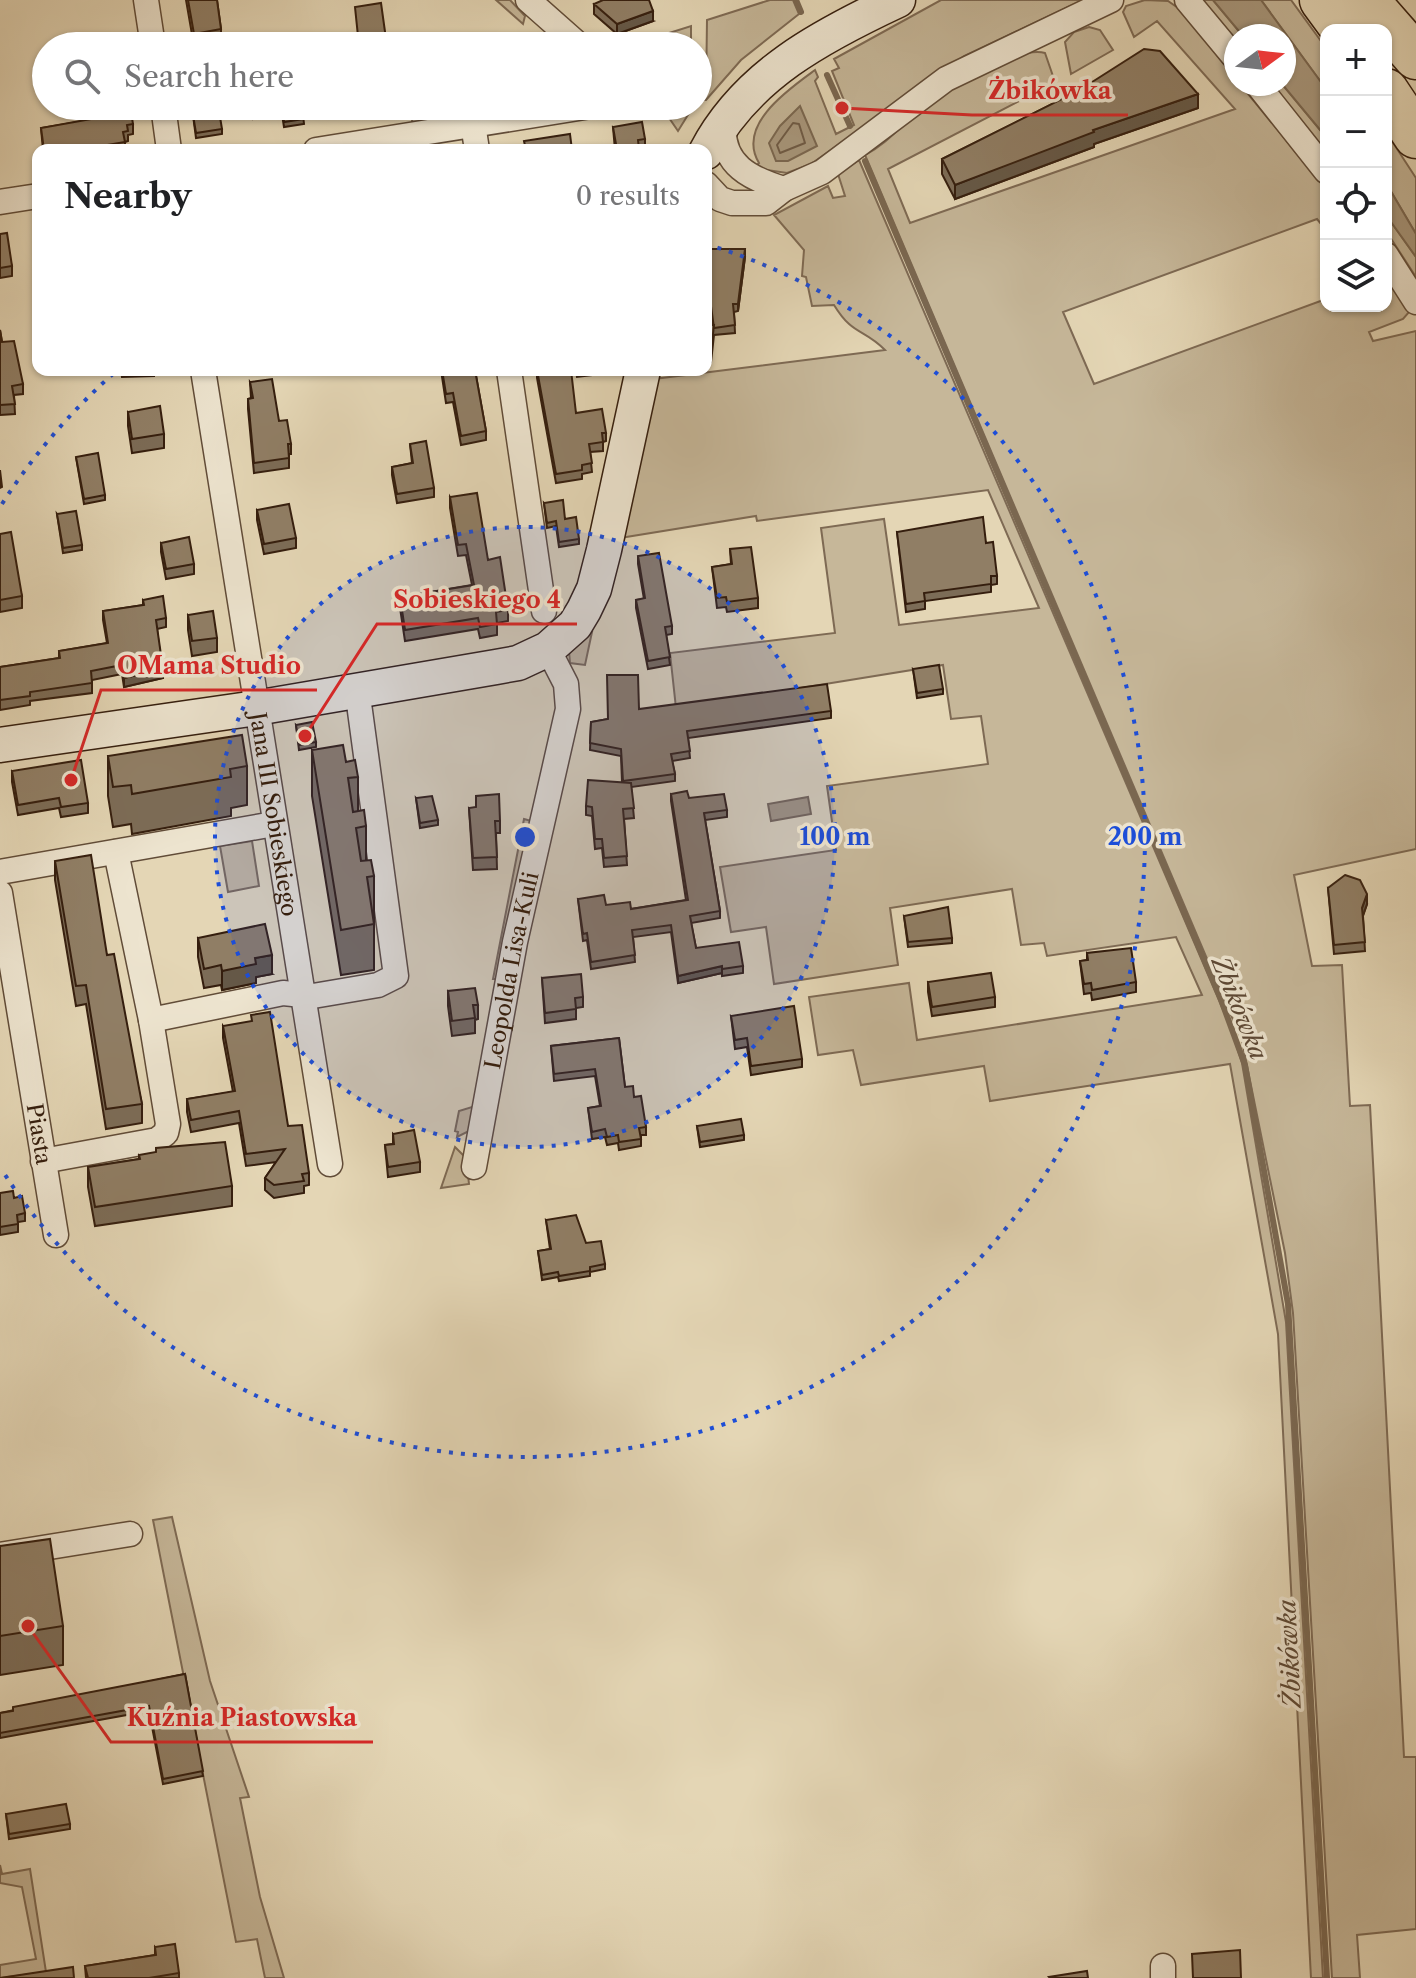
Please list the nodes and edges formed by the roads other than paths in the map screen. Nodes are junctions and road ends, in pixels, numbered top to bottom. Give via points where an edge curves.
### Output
1 (146, 0) edge
2 (528, 0) edge
3 (898, 0) edge
4 (1111, 0) edge
5 (1187, 0) edge
6 (1322, 0) edge
7 (1366, 0) edge
8 (1340, 24) edge
9 (151, 32) edge
10 (564, 32) edge
11 (1224, 45) edge
12 (1416, 57) edge
13 (1267, 96) edge
14 (1389, 96) edge
15 (165, 120) edge
16 (499, 120) edge
17 (473, 124) junction
18 (1416, 136) edge
19 (715, 138) edge
20 (168, 144) edge
21 (352, 144) edge
22 (476, 144) edge
23 (1324, 168) edge
24 (784, 189) junction
25 (712, 190) edge
26 (32, 197) edge
27 (0, 202) edge
28 (1392, 264) edge
29 (1416, 302) edge
30 (204, 376) edge
31 (510, 376) edge
32 (642, 376) edge
33 (544, 611) dead end
34 (548, 649) junction
35 (357, 689) junction
36 (256, 708) junction
37 (0, 745) edge
38 (274, 824) junction
39 (116, 852) junction
40 (0, 872) edge
41 (0, 893) edge
42 (302, 994) junction
43 (151, 1020) junction
44 (43, 1161) junction
45 (330, 1164) dead end
46 (474, 1167) dead end
47 (56, 1235) dead end
48 (130, 1534) dead end
49 (0, 1555) edge

1 - 9 street
2 - 10 street
3 - 19 street via 807,47 745,97
4 - 24 street via 946,79 822,172
5 - 11 street
6 - 8 highway
7 - 12 highway
13 - 23 street
14 - 18 highway
15 - 20 street
16 - 17 street
17 - 21 street
17 - 22 street
19 - 24 street via 736,166 758,181
24 - 25 street via 766,203 747,205 720,199
26 - 27 street
28 - 29 street
30 - 36 street, Jana III Sobieskiego
31 - 33 street
32 - 34 street via 594,589 575,625
34 - 35 street via 518,663
34 - 46 street, Leopolda Lisa-Kuli via 566,684 568,709 515,942
35 - 36 street
35 - 42 street via 396,976 378,985
36 - 37 street
36 - 38 street, Jana III Sobieskiego
38 - 39 street
38 - 42 street, Jana III Sobieskiego
39 - 40 street
39 - 43 street
41 - 44 street, Piasta
42 - 43 street via 283,993
42 - 45 street, Jana III Sobieskiego
43 - 44 street via 168,1115 166,1133 157,1140
44 - 47 street, Piasta
48 - 49 street

